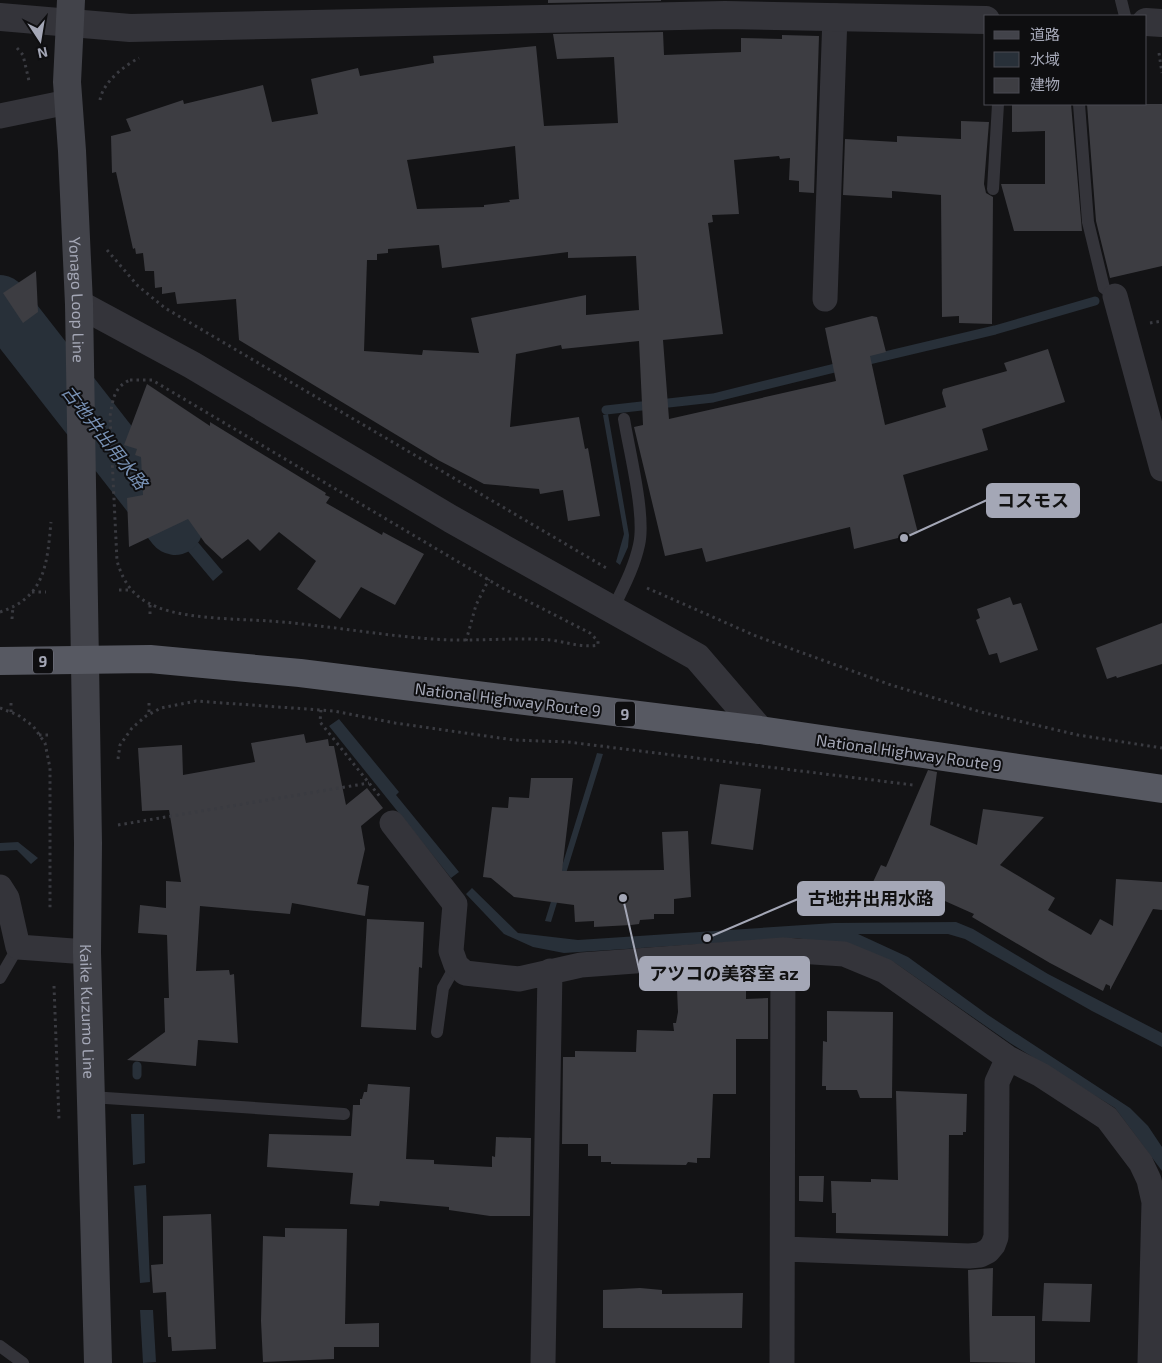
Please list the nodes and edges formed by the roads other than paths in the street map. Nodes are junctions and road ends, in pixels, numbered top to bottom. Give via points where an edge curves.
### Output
1 (1121, 0) edge
2 (723, 7) edge
3 (71, 12) edge
4 (1125, 15) edge
5 (835, 16) junction
6 (0, 17) edge
7 (984, 20) edge
8 (1147, 22) edge
9 (1162, 23) edge
10 (68, 102) junction
11 (998, 105) edge
12 (1080, 105) edge
13 (0, 116) edge
14 (993, 189) dead end
15 (1115, 296) joint
16 (824, 299) dead end
17 (79, 304) junction
18 (624, 419) dead end
19 (1162, 469) edge
20 (613, 609) junction
21 (86, 660) junction
22 (0, 661) edge
23 (760, 730) junction
24 (1162, 789) edge
25 (392, 823) road end
26 (0, 887) edge
27 (18, 947) junction
28 (783, 950) junction
29 (88, 952) junction
30 (456, 965) junction
31 (550, 972) junction
32 (0, 978) edge
33 (437, 1032) dead end
34 (1008, 1058) junction
35 (91, 1097) junction
36 (344, 1114) dead end
37 (784, 1249) junction
38 (0, 1346) edge
39 (23, 1363) edge
40 (98, 1363) edge
41 (543, 1363) edge
42 (782, 1363) edge
43 (1150, 1363) edge

1 - 4 lane
2 - 3 street via 130,28
2 - 5 street
3 - 6 street
3 - 10 main road, Yonago Loop Line
5 - 7 street
5 - 16 street
8 - 9 street
10 - 13 street
10 - 17 main road, Yonago Loop Line
11 - 14 lane
12 - 15 lane via 1088,222 1104,288
15 - 19 street
17 - 20 street via 192,365 451,518
17 - 21 main road, Yonago Loop Line
18 - 20 lane via 641,524 640,543
20 - 23 street via 697,657
21 - 22 highway, National Highway Route 9 / 9
21 - 23 highway, National Highway Route 9 / 9 via 150,660 300,673
21 - 29 main road, Kaike Kuzumo Line
23 - 24 highway, National Highway Route 9 / 9
25 - 30 street via 456,904 451,951
26 - 27 street via 7,898
27 - 29 street
27 - 32 lane
28 - 31 street via 581,965
28 - 34 street via 844,954 885,971
28 - 37 street
29 - 35 main road, Kaike Kuzumo Line
30 - 31 street via 466,973 519,978
30 - 33 lane via 443,988
31 - 41 street
34 - 37 street via 997,1082 996,1237 988,1251 980,1255 960,1256
34 - 43 street via 1041,1074 1107,1118 1150,1180 1154,1202
35 - 36 lane
35 - 40 main road, Kaike Kuzumo Line
37 - 42 street
38 - 39 lane

